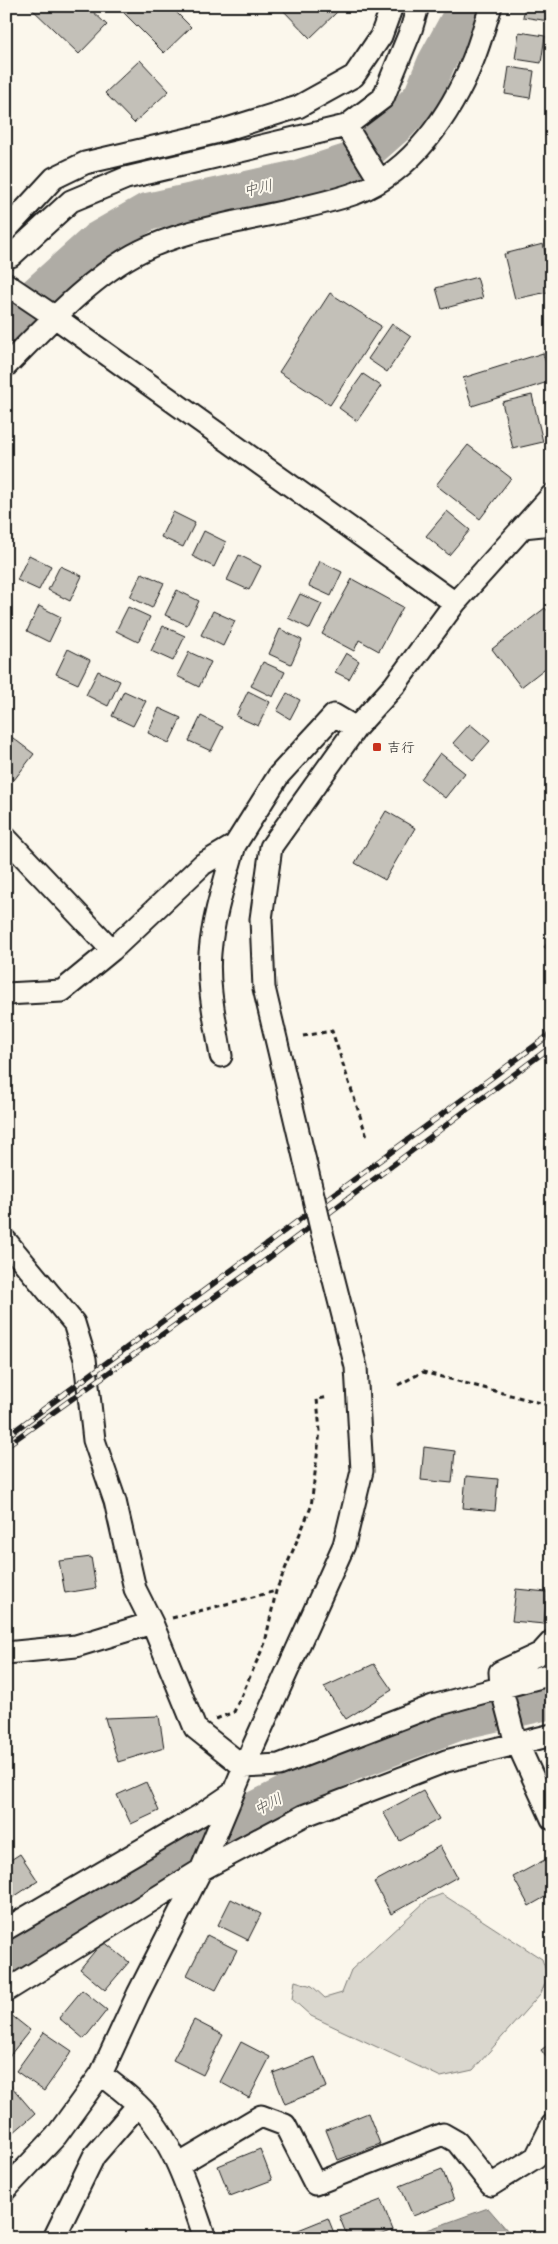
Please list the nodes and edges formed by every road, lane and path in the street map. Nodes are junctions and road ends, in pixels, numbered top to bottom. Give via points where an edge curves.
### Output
1 (392, 6) edge
2 (418, 6) edge
3 (491, 6) edge
4 (348, 130) junction
5 (378, 178) junction
6 (6, 230) edge
7 (6, 256) edge
8 (6, 284) edge
9 (54, 316) junction
10 (6, 366) edge
11 (552, 495) edge
12 (552, 524) edge
13 (523, 527) junction
14 (454, 603) junction
15 (356, 728) junction
16 (6, 838) edge
17 (235, 845) junction
18 (112, 950) junction
19 (6, 994) edge
20 (303, 1036) dead end
21 (221, 1056) dead end
22 (367, 1137) dead end
23 (6, 1240) edge
24 (398, 1385) dead end
25 (329, 1397) dead end
26 (552, 1406) edge
27 (276, 1591) junction
28 (152, 1623) junction
29 (552, 1641) edge
30 (6, 1653) edge
31 (552, 1674) edge
32 (502, 1693) junction
33 (196, 1728) junction
34 (552, 1735) edge
35 (515, 1739) junction
36 (244, 1766) junction
37 (233, 1793) junction
38 (552, 1819) edge
39 (201, 1870) junction
40 (6, 1929) edge
41 (6, 1991) edge
42 (101, 2074) junction
43 (138, 2105) junction
44 (552, 2125) edge
45 (178, 2165) junction
46 (6, 2190) edge
47 (54, 2238) edge
48 (204, 2238) edge

1 - 6 street via 381,36 354,76 298,107 214,133 85,162 54,178
2 - 4 street via 383,98
3 - 5 street via 474,59 442,120 404,165
4 - 5 street
4 - 7 street via 126,178 71,201 11,256
5 - 9 street via 356,192 172,238 140,251
8 - 9 street
9 - 10 street
9 - 14 street
11 - 13 street
12 - 13 street
13 - 14 street
14 - 15 street via 394,686
15 - 17 street via 334,715 279,774
15 - 36 street, bridge via 271,847 261,919 264,988 356,1367 362,1471 344,1545
16 - 18 street
17 - 18 street via 202,864
17 - 21 street via 217,908 210,955 213,1010
18 - 19 street via 62,991
20 - 22 path via 332,1031
23 - 28 street via 74,1323 84,1359 94,1440 115,1502 135,1589
24 - 26 path via 423,1372
25 - 27 path via 316,1399 320,1431 311,1507
27 - 28 path
27 - 33 path via 265,1643 234,1712
28 - 30 street via 76,1646
28 - 33 street
29 - 32 street via 541,1654 500,1672
31 - 32 street
32 - 35 street
32 - 36 street via 433,1706 278,1764
33 - 36 street
34 - 35 street
35 - 38 street
35 - 39 street via 446,1761 303,1816
36 - 37 street
37 - 39 street
37 - 40 street
39 - 41 street
39 - 42 street
42 - 43 street
42 - 46 street via 56,2136
43 - 45 street via 164,2139
43 - 47 street via 94,2156
44 - 45 street via 536,2157 490,2185 457,2142 443,2134 315,2184 285,2126 261,2116
45 - 48 street

